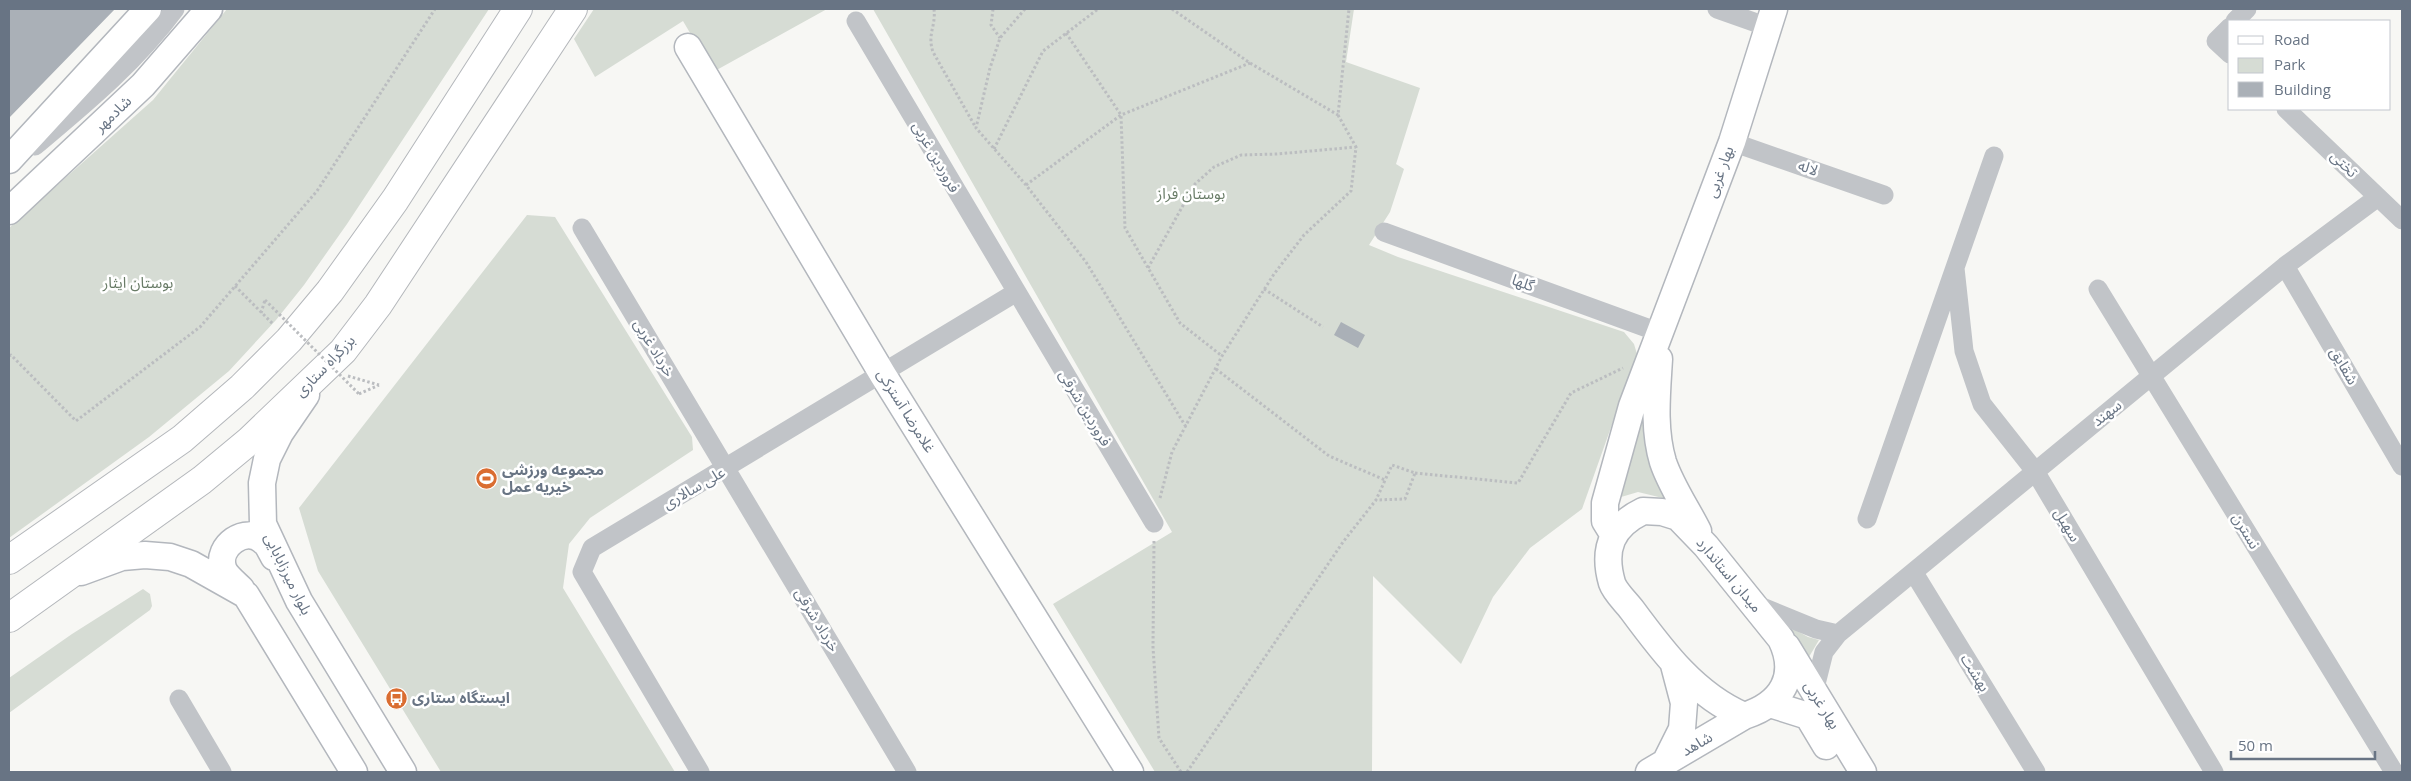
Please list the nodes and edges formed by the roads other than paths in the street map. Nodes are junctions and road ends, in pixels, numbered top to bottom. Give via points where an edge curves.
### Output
1 (148, 9) edge
2 (175, 9) edge
3 (209, 9) edge
4 (518, 9) edge
5 (573, 9) edge
6 (1716, 9) edge
7 (2247, 9) edge
8 (1771, 18) edge
9 (2236, 20) edge
10 (856, 22) dead end
11 (2228, 33) edge
12 (688, 47) dead end
13 (2223, 48) edge
14 (2287, 110) edge
15 (1732, 142) junction
16 (1994, 156) dead end
17 (9, 160) edge
18 (9, 168) edge
19 (1884, 195) dead end
20 (2378, 197) junction
21 (9, 212) edge
22 (2402, 220) edge
23 (582, 228) dead end
24 (1384, 232) dead end
25 (2285, 266) junction
26 (1955, 268) junction
27 (2098, 289) dead end
28 (1015, 293) junction
29 (1661, 333) junction
30 (326, 368) junction
31 (883, 375) junction
32 (2152, 377) junction
33 (2402, 466) edge
34 (727, 469) junction
35 (2035, 470) junction
36 (1867, 519) dead end
37 (1154, 523) road end
38 (1613, 534) junction
39 (1706, 546) junction
40 (9, 560) edge
41 (1914, 573) junction
42 (69, 577) junction
43 (246, 595) junction
44 (299, 601) junction
45 (1754, 604) junction
46 (9, 618) edge
47 (1838, 634) junction
48 (1781, 639) junction
49 (1674, 665) junction
50 (1814, 692) junction
51 (179, 700) dead end
52 (1770, 704) junction
53 (1744, 716) junction
54 (1662, 769) edge
55 (222, 772) edge
56 (354, 772) edge
57 (403, 772) edge
58 (700, 772) edge
59 (907, 772) edge
60 (1130, 772) edge
61 (1842, 772) edge
62 (1864, 772) edge
63 (2036, 772) edge
64 (2214, 772) edge
65 (2394, 772) edge

1 - 17 street
2 - 18 street via 136,55 89,102
3 - 21 street, شادمهر via 143,85
4 - 40 highway via 395,200 330,291 289,340 182,439
5 - 30 highway, بزرگراه ستاری via 378,305
6 - 8 street
7 - 9 street
8 - 15 street, بهار غربی
10 - 28 street, فروردین غربی
11 - 13 street
12 - 31 street, غلامرضا آسترکی
14 - 20 street, تختی
15 - 19 street, لاله
15 - 29 street, بهار غربی
16 - 26 street
20 - 22 street, تختی
20 - 25 street, سهند
23 - 34 street, خرداد غربی
24 - 29 street, گلها
25 - 32 street, سهند
25 - 33 street, شقایق
26 - 35 street, سهیل via 1964,352 1982,404
26 - 36 street
27 - 32 street, نسترن
28 - 31 street, علی سالاری
28 - 37 street, فروردین شرقی
29 - 38 street, بهار غربی via 1632,406 1606,503 1605,521
29 - 39 street via 1656,414 1658,441 1664,463
30 - 42 highway, بزرگراه ستاری via 249,442
30 - 44 street, بلوار میرزابابایی via 280,433 267,459 262,483 263,524
31 - 34 street, علی سالاری
31 - 60 street, غلامرضا آسترکی
32 - 35 street, سهند
32 - 65 street, نسترن
34 - 58 street, علی سالاری via 592,548 582,572
34 - 59 street, خرداد شرقی
35 - 41 street, سهند
35 - 64 street, سهیل
38 - 39 street, میدان استاندارد via 1627,519 1643,511 1662,512 1678,517
38 - 49 street via 1610,566 1613,584
39 - 45 street, میدان استاندارد
41 - 47 street, سهند
41 - 63 street, بهشت
42 - 43 street via 122,557 170,557 192,564
42 - 46 highway, بزرگراه ستاری
43 - 44 street via 223,570 222,560 233,540 249,536 264,541
43 - 56 street
44 - 57 street, بلوار میرزابابایی
45 - 47 street via 1816,629
45 - 48 street, میدان استاندارد
47 - 50 street, سهند via 1824,652
48 - 50 street, بهار غربی
48 - 52 street, میدان استاندارد via 1788,654 1789,671 1784,687
49 - 53 street via 1718,702
49 - 54 street via 1684,703 1682,729
50 - 62 street, بهار غربی
51 - 55 street
52 - 53 street, میدان استاندارد via 1761,711
52 - 61 street, بهار غربی via 1808,716
53 - 54 street, شاهد

